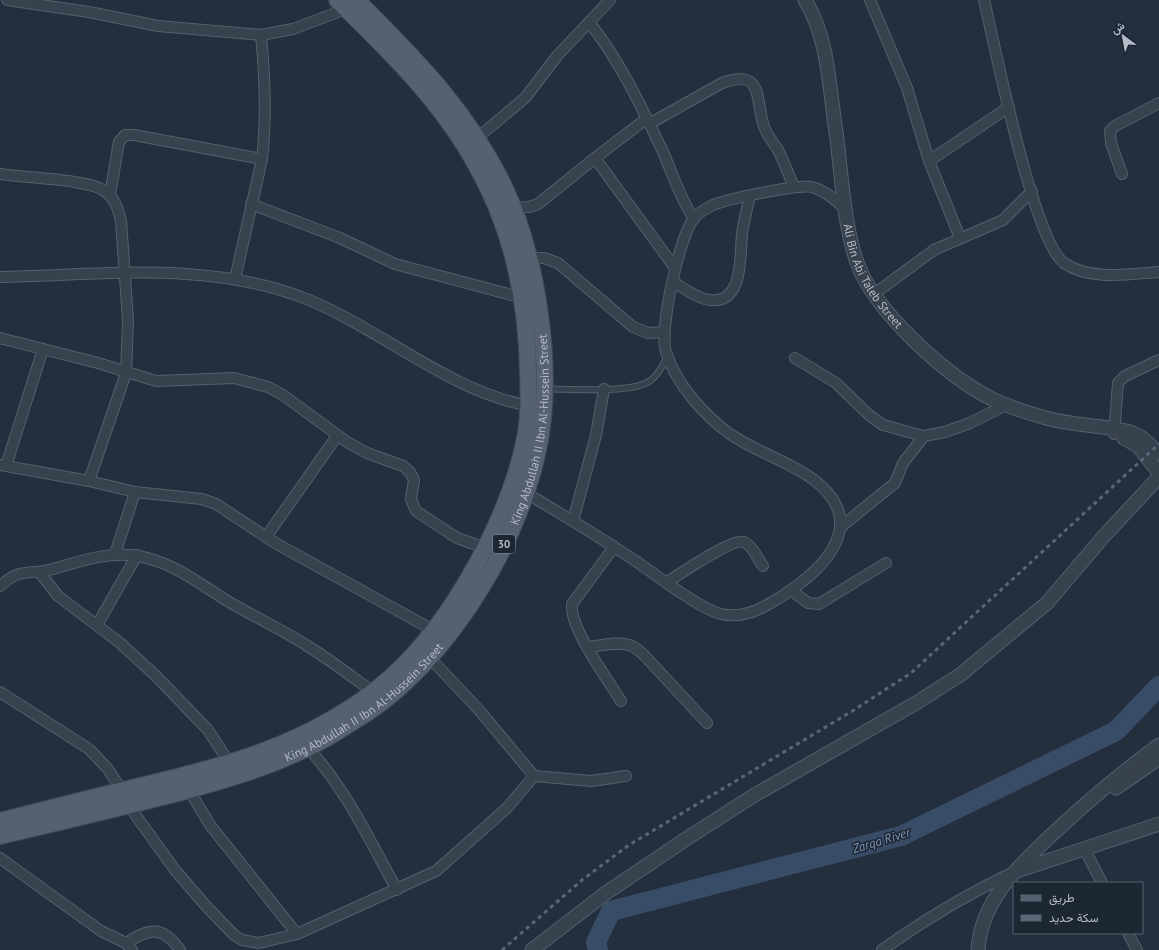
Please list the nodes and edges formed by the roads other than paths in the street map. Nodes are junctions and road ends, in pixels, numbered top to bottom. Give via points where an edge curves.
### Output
1 (7, 0) edge
2 (610, 0) edge
3 (805, 0) edge
4 (870, 0) edge
5 (984, 0) edge
6 (346, 3) edge
7 (589, 22) junction
8 (372, 25) junction
9 (261, 35) junction
10 (1159, 103) edge
11 (1009, 107) junction
12 (648, 121) junction
13 (477, 138) junction
14 (595, 158) junction
15 (262, 159) junction
16 (929, 161) junction
17 (0, 174) edge
18 (1122, 174) dead end
19 (794, 187) junction
20 (1032, 191) junction
21 (110, 195) junction
22 (750, 196) junction
23 (251, 204) junction
24 (514, 208) junction
25 (846, 211) junction
26 (694, 219) junction
27 (960, 238) junction
28 (529, 258) junction
29 (676, 268) junction
30 (1159, 272) edge
31 (125, 273) junction
32 (0, 277) edge
33 (235, 278) junction
34 (673, 282) junction
35 (874, 294) junction
36 (522, 298) junction
37 (664, 332) junction
38 (0, 338) edge
39 (43, 349) junction
40 (668, 357) junction
41 (796, 358) dead end
42 (1159, 360) edge
43 (126, 372) junction
44 (544, 389) junction
45 (604, 389) junction
46 (1006, 405) junction
47 (529, 406) junction
48 (1114, 431) junction
49 (337, 436) junction
50 (924, 436) junction
51 (1159, 453) edge
52 (3, 465) edge
53 (517, 467) junction
54 (533, 471) junction
55 (1159, 473) edge
56 (1159, 477) edge
57 (89, 481) junction
58 (135, 492) junction
59 (526, 493) junction
60 (573, 521) junction
61 (842, 526) junction
62 (266, 537) junction
63 (614, 547) junction
64 (485, 548) junction
65 (115, 554) junction
66 (137, 555) junction
67 (886, 563) dead end
68 (763, 566) dead end
69 (40, 572) junction
70 (667, 582) junction
71 (0, 586) edge
72 (791, 590) junction
73 (97, 625) junction
74 (432, 630) junction
75 (588, 647) junction
76 (429, 657) junction
77 (0, 692) edge
78 (373, 692) junction
79 (621, 701) dead end
80 (707, 723) dead end
81 (1159, 745) edge
82 (308, 748) junction
83 (1159, 758) edge
84 (230, 764) junction
85 (534, 776) junction
86 (626, 776) dead end
87 (189, 790) junction
88 (122, 791) junction
89 (129, 806) junction
90 (1071, 817) junction
91 (0, 821) edge
92 (1159, 824) edge
93 (0, 836) edge
94 (1084, 848) junction
95 (0, 858) edge
96 (1014, 872) junction
97 (1101, 882) edge
98 (398, 890) junction
99 (297, 934) junction
100 (1129, 934) edge
101 (129, 946) edge
102 (180, 950) edge
103 (532, 950) edge
104 (882, 950) edge
105 (978, 950) edge
106 (1137, 950) edge

1 - 9 street via 90,12 158,26
2 - 7 street
3 - 25 street, Ali Bin Abi Taleb Street via 812,10 822,39
4 - 16 street via 907,88
5 - 11 street
6 - 8 main road, King Abdullah II Ibn Al-Hussein Street / 30
6 - 9 street via 293,29
7 - 12 street via 610,51
7 - 13 street via 557,56 525,98
8 - 13 main road, King Abdullah II Ibn Al-Hussein Street / 30 via 440,87
8 - 36 main road, King Abdullah II Ibn Al-Hussein Street / 30 via 452,125 477,166 502,224
9 - 15 street via 265,97
10 - 18 street via 1119,123 1110,131 1111,143
11 - 16 street
11 - 20 street
12 - 14 street
12 - 19 street via 722,83 734,79 750,82 757,91 765,129
12 - 26 street via 681,197
13 - 24 main road, King Abdullah II Ibn Al-Hussein Street / 30
14 - 24 street via 538,204
14 - 29 street
15 - 21 street via 134,135 125,136 119,142
15 - 23 street
16 - 27 street
17 - 21 street via 96,186
19 - 22 street
19 - 25 street via 812,187 824,192
20 - 27 street via 1004,220
20 - 30 street via 1048,240 1055,253 1076,270 1124,274
21 - 31 street via 118,208 121,221
22 - 26 street via 711,206
22 - 34 street via 735,288 719,300 708,300
23 - 33 street
23 - 36 street via 340,238 394,264
24 - 28 main road, King Abdullah II Ibn Al-Hussein Street / 30
25 - 35 street, Ali Bin Abi Taleb Street via 858,263
26 - 29 street
27 - 35 street via 934,250
28 - 37 street via 544,258 558,263 633,327 648,333
28 - 44 main road, King Abdullah II Ibn Al-Hussein Street / 30 via 539,305
29 - 34 street
31 - 32 street
31 - 33 street
31 - 43 street via 128,320
33 - 47 street via 309,301 471,388 505,401
34 - 37 street
35 - 46 street, Ali Bin Abi Taleb Street via 898,323 932,356 967,384
36 - 47 main road, King Abdullah II Ibn Al-Hussein Street / 30 via 528,337
37 - 40 street
38 - 39 street
39 - 43 street
39 - 52 street
40 - 45 lane via 656,375 646,384 630,388
40 - 61 street via 685,388 716,422 740,441 802,472 825,490 840,514
41 - 50 street via 836,383 883,425
42 - 48 street via 1125,376 1118,383
43 - 49 street via 156,381 216,377 252,381 283,395
43 - 57 street
44 - 45 lane
44 - 54 main road, King Abdullah II Ibn Al-Hussein Street / 30 via 542,427
45 - 60 street via 596,435
46 - 48 street, Ali Bin Abi Taleb Street via 1048,418
46 - 50 street via 970,423
47 - 53 main road, King Abdullah II Ibn Al-Hussein Street / 30
48 - 51 street, Ali Bin Abi Taleb Street via 1141,437
48 - 55 street, Ali Bin Abi Taleb Street via 1138,446
49 - 62 street
49 - 64 street via 367,453 404,466 414,480 411,499 416,511 458,538
50 - 61 street via 904,463 895,483
52 - 57 street
53 - 54 main road
53 - 64 main road, King Abdullah II Ibn Al-Hussein Street / 30 via 500,516
54 - 59 main road, King Abdullah II Ibn Al-Hussein Street / 30
56 - 103 street via 1047,603 960,675 753,796 686,839 606,893
57 - 58 street
58 - 62 street via 202,499 216,504
58 - 65 street
59 - 60 street
59 - 76 main road, King Abdullah II Ibn Al-Hussein Street / 30 via 486,578 463,615
60 - 63 street
61 - 72 street via 836,544 824,561
62 - 74 street
63 - 70 street
63 - 75 street via 572,604 572,616
64 - 74 main road, King Abdullah II Ibn Al-Hussein Street / 30 via 463,586
65 - 66 street
65 - 69 street
66 - 73 street
66 - 78 street via 169,564 229,602 306,645
67 - 72 street via 818,604 808,603
68 - 70 street via 749,546 740,542 711,555
69 - 71 street via 19,573
69 - 73 street via 58,596
70 - 72 street via 712,611 731,615 751,613
73 - 84 street via 145,664 196,716 214,737
74 - 78 main road, King Abdullah II Ibn Al-Hussein Street / 30 via 406,662
75 - 79 street
75 - 80 street via 621,644 636,648
76 - 82 main road, King Abdullah II Ibn Al-Hussein Street / 30 via 384,700
76 - 85 street via 479,710
77 - 88 street via 89,749 108,769
78 - 84 main road, King Abdullah II Ibn Al-Hussein Street / 30 via 312,730 270,750
81 - 90 street via 1094,795
82 - 87 main road, King Abdullah II Ibn Al-Hussein Street / 30 via 258,770
82 - 98 street via 325,767 351,806
83 - 90 street
84 - 88 main road, King Abdullah II Ibn Al-Hussein Street / 30
85 - 86 street via 590,781
85 - 98 street via 507,808 436,871
87 - 89 main road, King Abdullah II Ibn Al-Hussein Street / 30
87 - 99 street via 210,825
88 - 91 main road, King Abdullah II Ibn Al-Hussein Street / 30
89 - 93 main road, King Abdullah II Ibn Al-Hussein Street / 30
89 - 99 street via 175,870 234,935 242,940 259,943
90 - 96 street
92 - 94 street
94 - 96 street
94 - 97 street
95 - 101 street via 101,931
96 - 104 street via 963,896
96 - 105 street via 989,908
98 - 99 street
100 - 106 street
101 - 102 street via 143,932 153,931 166,935

